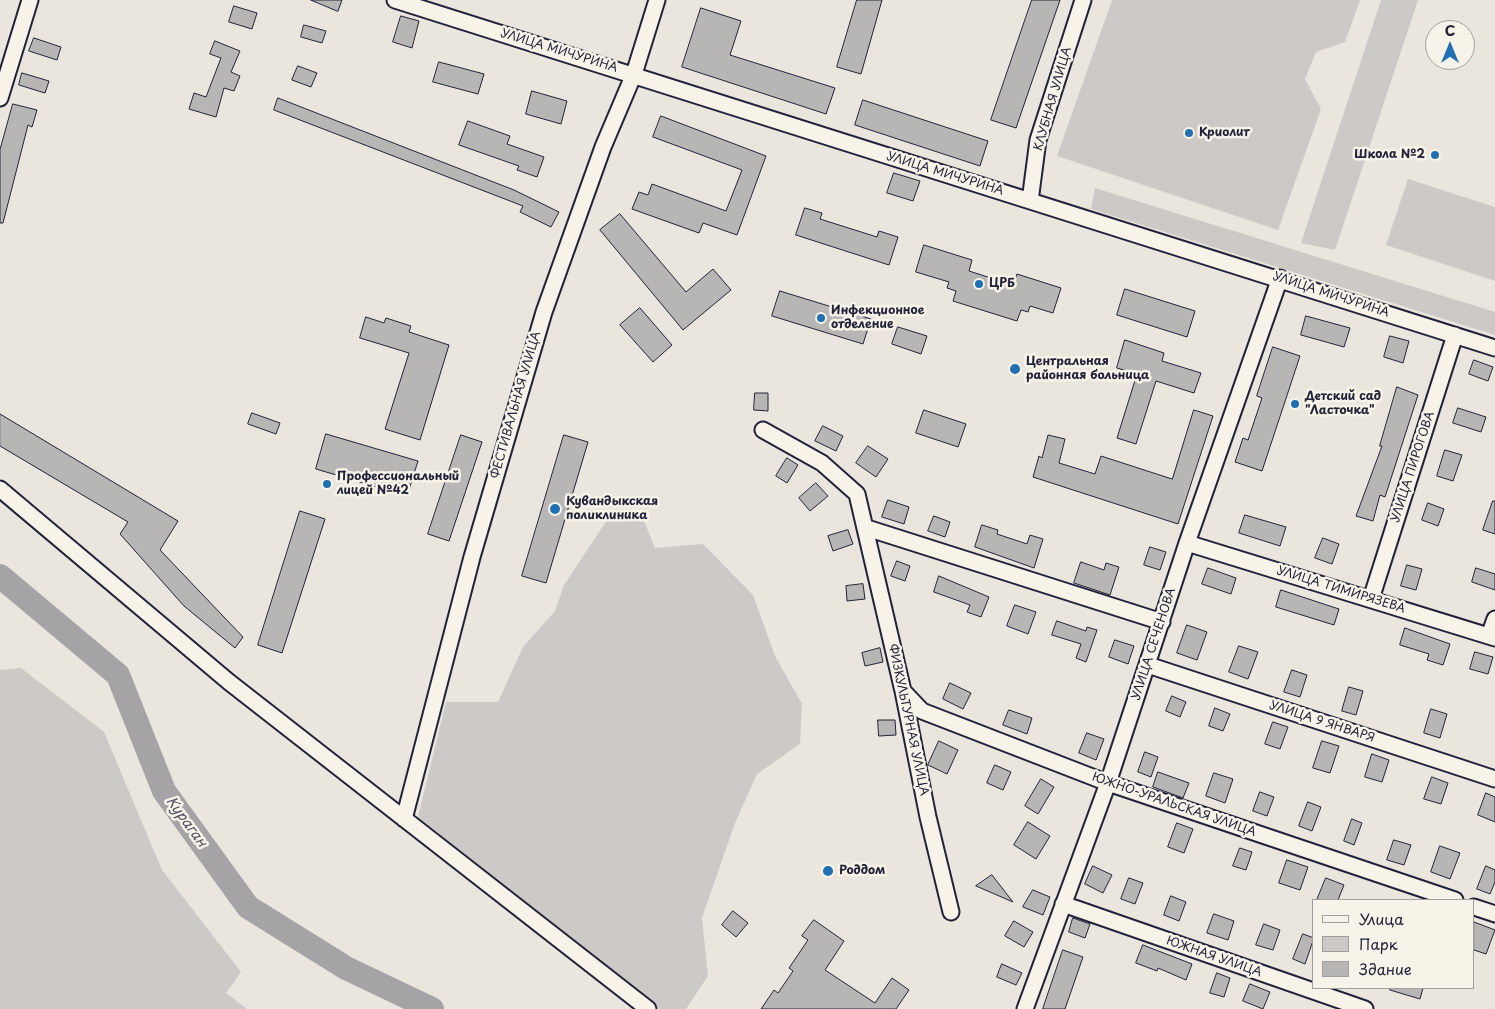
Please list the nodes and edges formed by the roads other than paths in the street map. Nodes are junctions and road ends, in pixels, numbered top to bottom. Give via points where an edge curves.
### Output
1 (30, 0) edge
2 (395, 0) edge
3 (657, 0) edge
4 (1083, 0) edge
5 (443, 7) edge
6 (634, 74) junction
7 (0, 98) edge
8 (1030, 200) junction
9 (1280, 278) junction
10 (1455, 335) junction
11 (1495, 348) edge
12 (763, 430) dead end
13 (0, 489) edge
14 (867, 528) junction
15 (1187, 543) junction
16 (1371, 599) junction
17 (1495, 619) edge
18 (1162, 622) junction
19 (1492, 637) edge
20 (1148, 665) junction
21 (903, 691) junction
22 (1495, 780) edge
23 (1108, 783) junction
24 (404, 819) junction
25 (1452, 899) edge
26 (1063, 904) junction
27 (1475, 907) edge
28 (951, 912) dead end
29 (1495, 914) edge
30 (648, 1009) edge
31 (1025, 1009) edge
32 (1365, 1009) edge

1 - 7 street
2 - 5 street, УЛИЦА МИЧУРИНА
3 - 6 street, ФЕСТИВАЛЬНАЯ УЛИЦА
4 - 8 street, КЛУБНАЯ УЛИЦА via 1038,140
5 - 6 street, УЛИЦА МИЧУРИНА
6 - 8 street, УЛИЦА МИЧУРИНА via 766,119
6 - 24 street, ФЕСТИВАЛЬНАЯ УЛИЦА via 603,147 544,312 478,539
8 - 9 street, УЛИЦА МИЧУРИНА
9 - 10 street, УЛИЦА МИЧУРИНА
9 - 15 street, УЛИЦА СЕЧЕНОВА
10 - 11 street, УЛИЦА МИЧУРИНА
10 - 16 street, УЛИЦА ПИРОГОВА
12 - 14 street, ФИЗКУЛЬТУРНАЯ УЛИЦА via 822,463 857,494
13 - 24 street via 229,682
14 - 18 street
14 - 21 street, ФИЗКУЛЬТУРНАЯ УЛИЦА via 869,550
15 - 16 street, УЛИЦА ТИМИРЯЗЕВА
15 - 18 street, УЛИЦА СЕЧЕНОВА
16 - 19 street, УЛИЦА ТИМИРЯЗЕВА
17 - 19 street
18 - 20 street, УЛИЦА СЕЧЕНОВА
20 - 22 street, УЛИЦА 9 ЯНВАРЯ
20 - 23 street, УЛИЦА СЕЧЕНОВА
21 - 23 street, ЮЖНО-УРАЛЬСКАЯ УЛИЦА via 922,711
21 - 28 street, ФИЗКУЛЬТУРНАЯ УЛИЦА
23 - 25 street, ЮЖНО-УРАЛЬСКАЯ УЛИЦА
23 - 26 street, УЛИЦА СЕЧЕНОВА
24 - 30 street
26 - 31 street, УЛИЦА СЕЧЕНОВА
26 - 32 street, ЮЖНАЯ УЛИЦА
27 - 29 street

